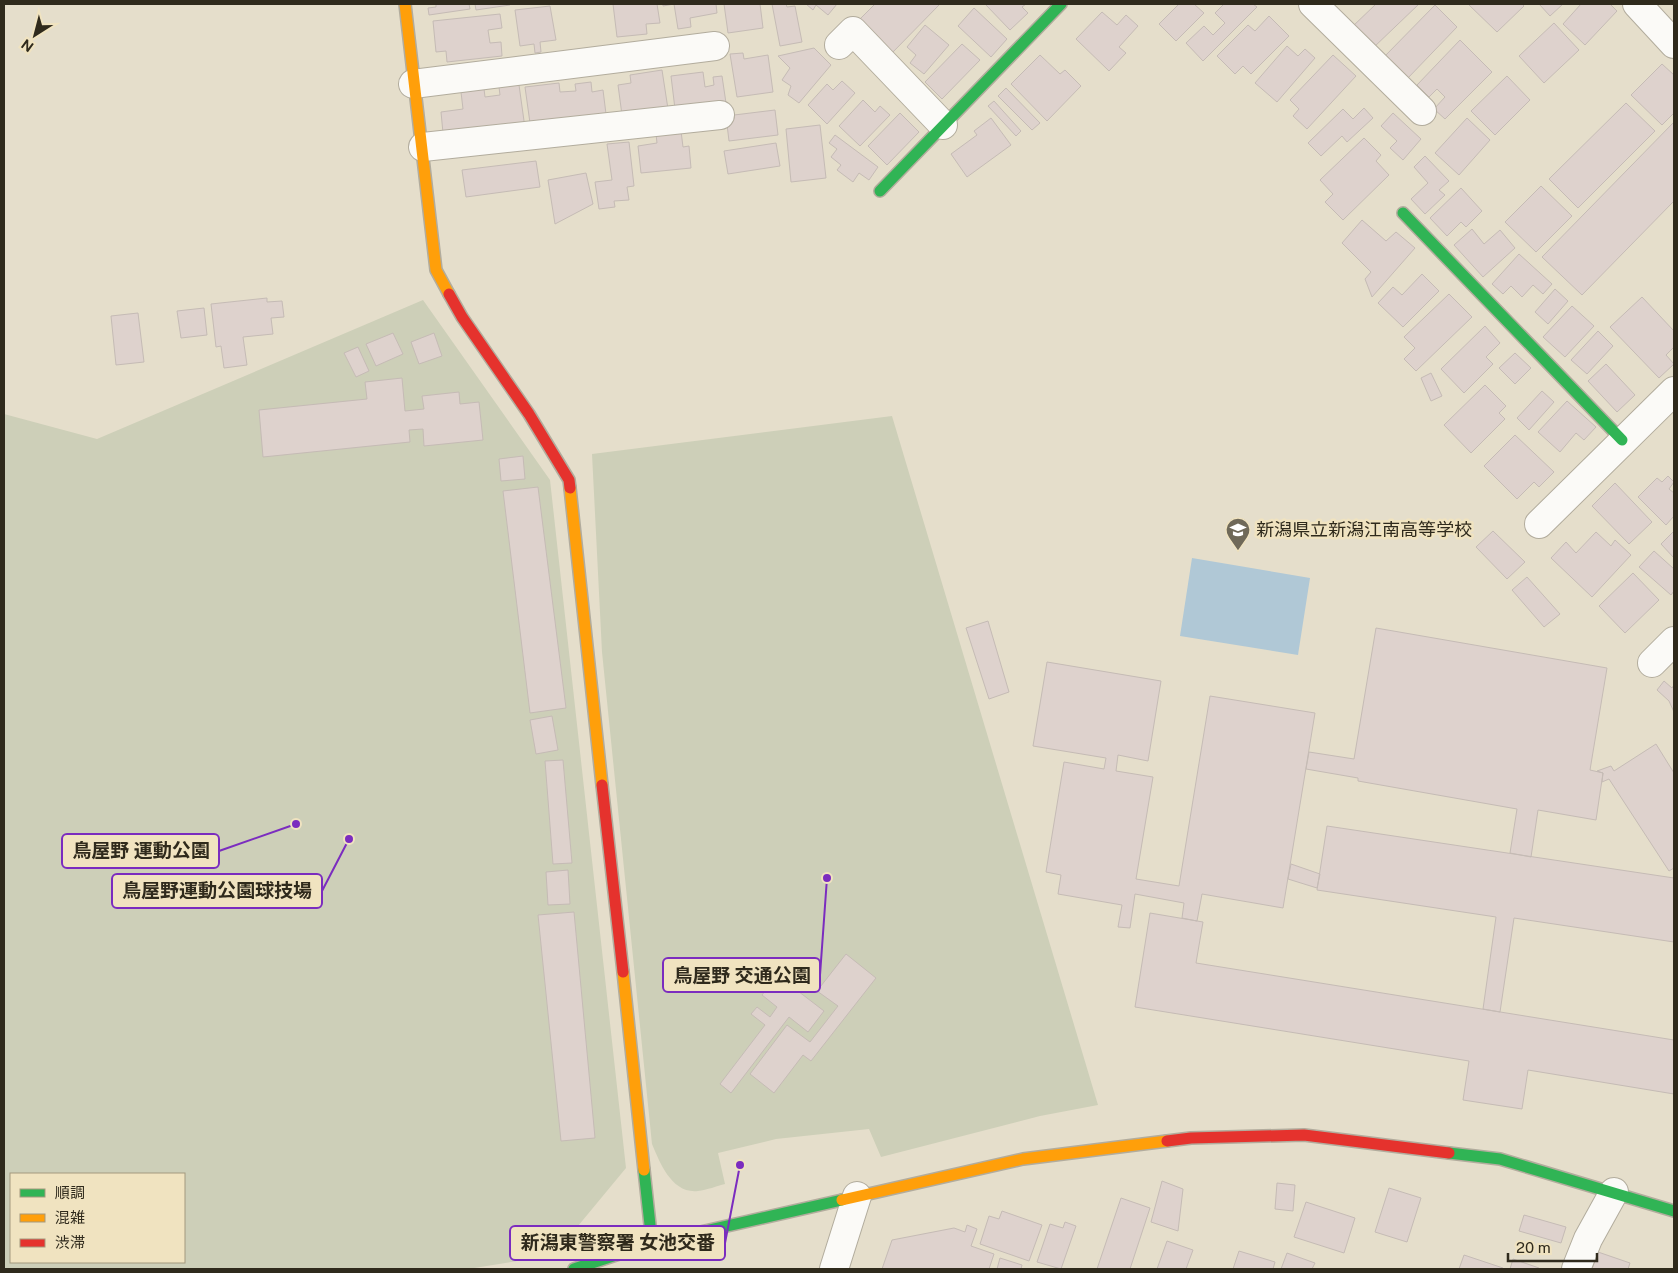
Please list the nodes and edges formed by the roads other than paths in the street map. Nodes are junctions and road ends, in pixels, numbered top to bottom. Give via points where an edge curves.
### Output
1 (405, 4) edge
2 (1061, 4) edge
3 (1314, 4) edge
4 (1637, 4) edge
5 (1674, 44) edge
6 (839, 45) dead end
7 (715, 46) dead end
8 (413, 84) junction
9 (1422, 111) dead end
10 (720, 115) dead end
11 (943, 125) junction
12 (423, 148) junction
13 (880, 191) dead end
14 (1403, 213) dead end
15 (1674, 391) edge
16 (1622, 440) junction
17 (1539, 524) dead end
18 (1674, 641) edge
19 (1652, 663) dead end
20 (1614, 1192) junction
21 (857, 1196) junction
22 (1674, 1211) edge
23 (652, 1243) junction
24 (574, 1269) edge
25 (834, 1269) edge
26 (1576, 1269) edge

1 - 8 street
2 - 11 street
3 - 9 street
4 - 5 street
6 - 11 street via 853,31
7 - 8 street
8 - 12 street
10 - 12 street
11 - 13 street
12 - 23 street via 436,270 462,317 529,414 568,480
14 - 16 street
15 - 16 street
16 - 17 street
18 - 19 street
20 - 21 street via 1500,1159 1304,1135 1191,1138 1023,1159
20 - 22 street
20 - 26 street via 1588,1239
21 - 23 street
21 - 25 street
23 - 24 street

